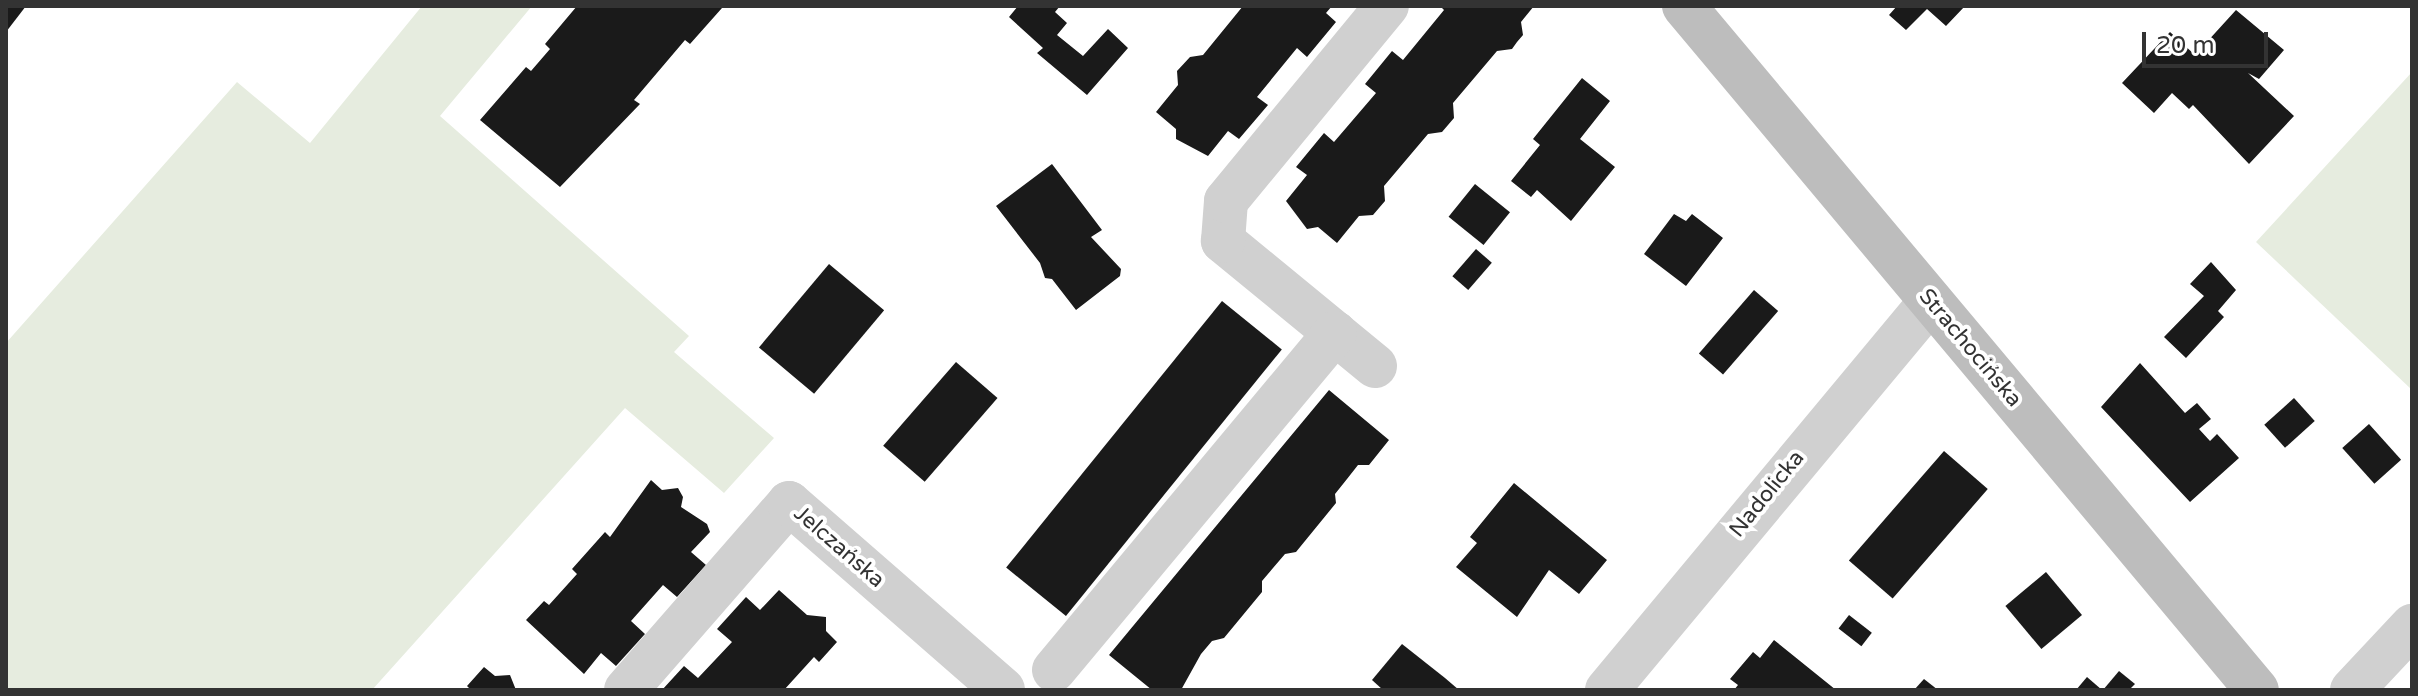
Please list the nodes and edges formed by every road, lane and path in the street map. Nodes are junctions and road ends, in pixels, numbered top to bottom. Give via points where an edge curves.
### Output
1 (1387, 6) edge
2 (1684, 6) edge
3 (1931, 301) junction
4 (1335, 333) junction
5 (1375, 366) dead end
6 (2412, 626) edge
7 (1054, 670) dead end
8 (626, 690) edge
9 (1003, 690) edge
10 (1607, 690) edge
11 (2257, 690) edge
12 (2352, 690) edge

1 - 4 street via 1226,201 1223,241
2 - 3 main road, Strachocińska
3 - 10 street, Nadolicka
3 - 11 main road, Strachocińska
4 - 5 street
4 - 7 street
6 - 12 street
8 - 9 street, Jelczańska via 789,503

